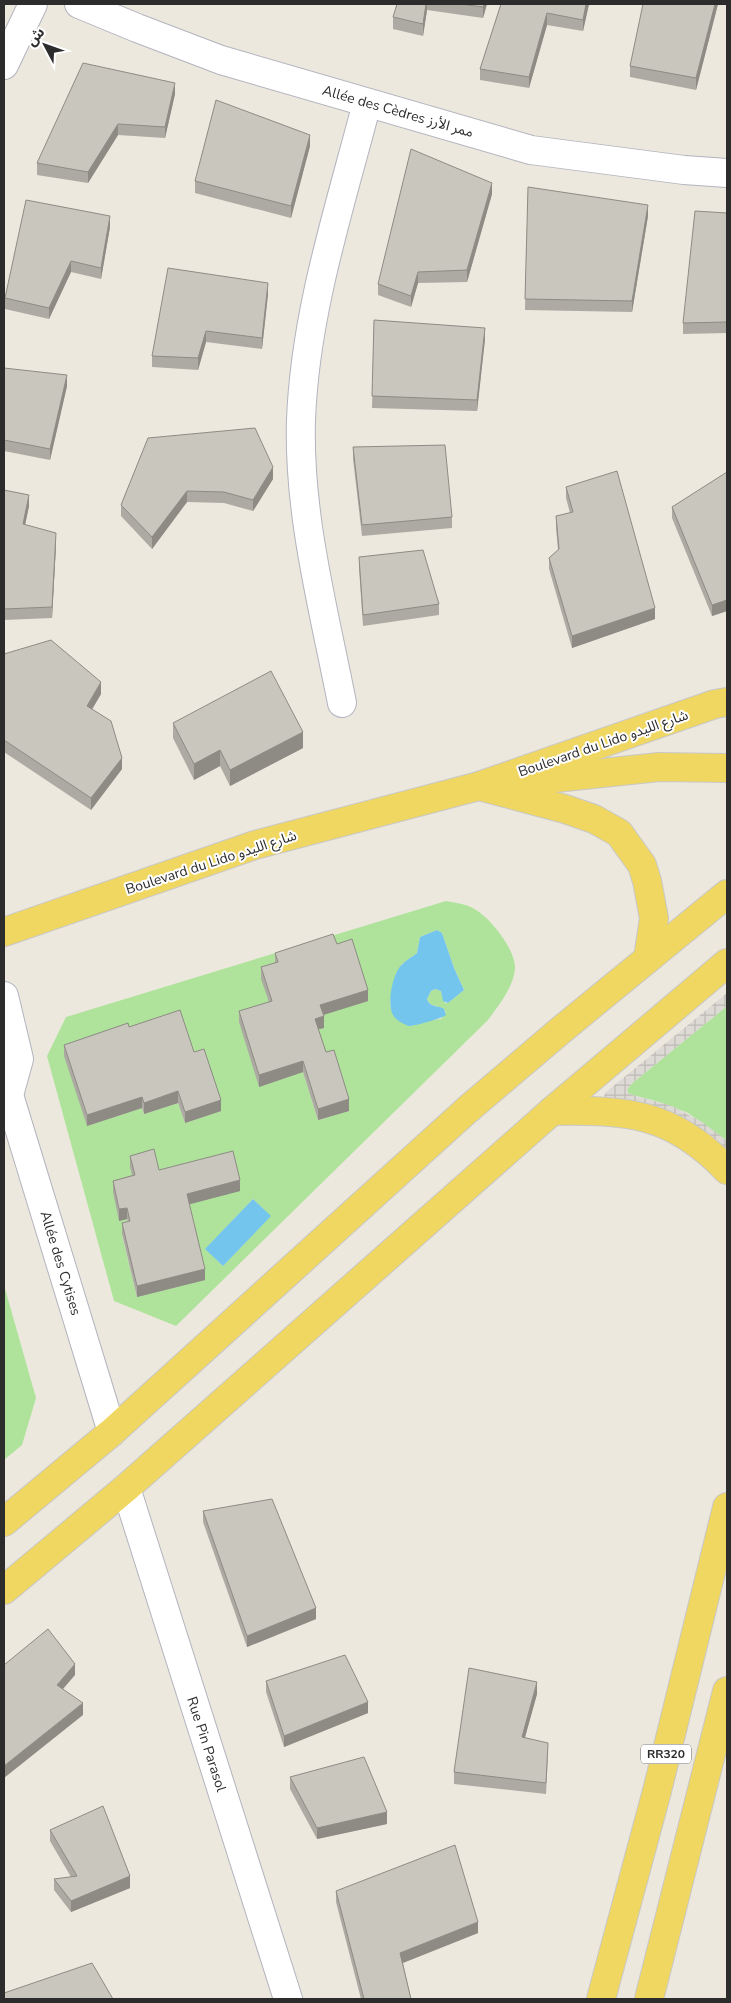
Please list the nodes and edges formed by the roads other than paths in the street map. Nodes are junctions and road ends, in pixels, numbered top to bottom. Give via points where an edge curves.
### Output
1 (33, 4) edge
2 (79, 4) edge
3 (4, 65) edge
4 (367, 102) junction
5 (727, 173) edge
6 (727, 702) edge
7 (342, 703) dead end
8 (727, 768) edge
9 (479, 786) junction
10 (727, 894) edge
11 (4, 932) edge
12 (648, 958) junction
13 (727, 963) edge
14 (4, 996) edge
15 (6, 1092) edge
16 (552, 1110) junction
17 (727, 1170) edge
18 (112, 1432) junction
19 (126, 1488) junction
20 (727, 1507) edge
21 (4, 1522) edge
22 (4, 1590) edge
23 (727, 1691) edge
24 (288, 1999) edge
25 (601, 1999) edge
26 (649, 1999) edge

1 - 3 street
2 - 4 street, Allée des Cèdres ممر الأرز via 221,60
4 - 5 street, Allée des Cèdres ممر الأرز via 531,150
4 - 7 street via 308,343 301,420 308,524
6 - 9 main road, Boulevard du Lido شارع الليدو
8 - 9 main road, Boulevard du Lido شارع الليدو via 659,767
9 - 11 main road, Boulevard du Lido شارع الليدو via 255,845
9 - 12 main road via 565,809 594,819 619,833 642,865 647,881 654,918
10 - 12 main road
12 - 18 main road via 467,1110
13 - 16 main road
14 - 15 street, Allée des Cytises via 19,1059
15 - 18 street, Allée des Cytises
16 - 17 main road via 608,1111 657,1120 703,1146
16 - 19 main road
18 - 21 main road
19 - 22 main road
19 - 24 street, Rue Pin Parasol
20 - 25 main road, RR320
23 - 26 main road, RR320

